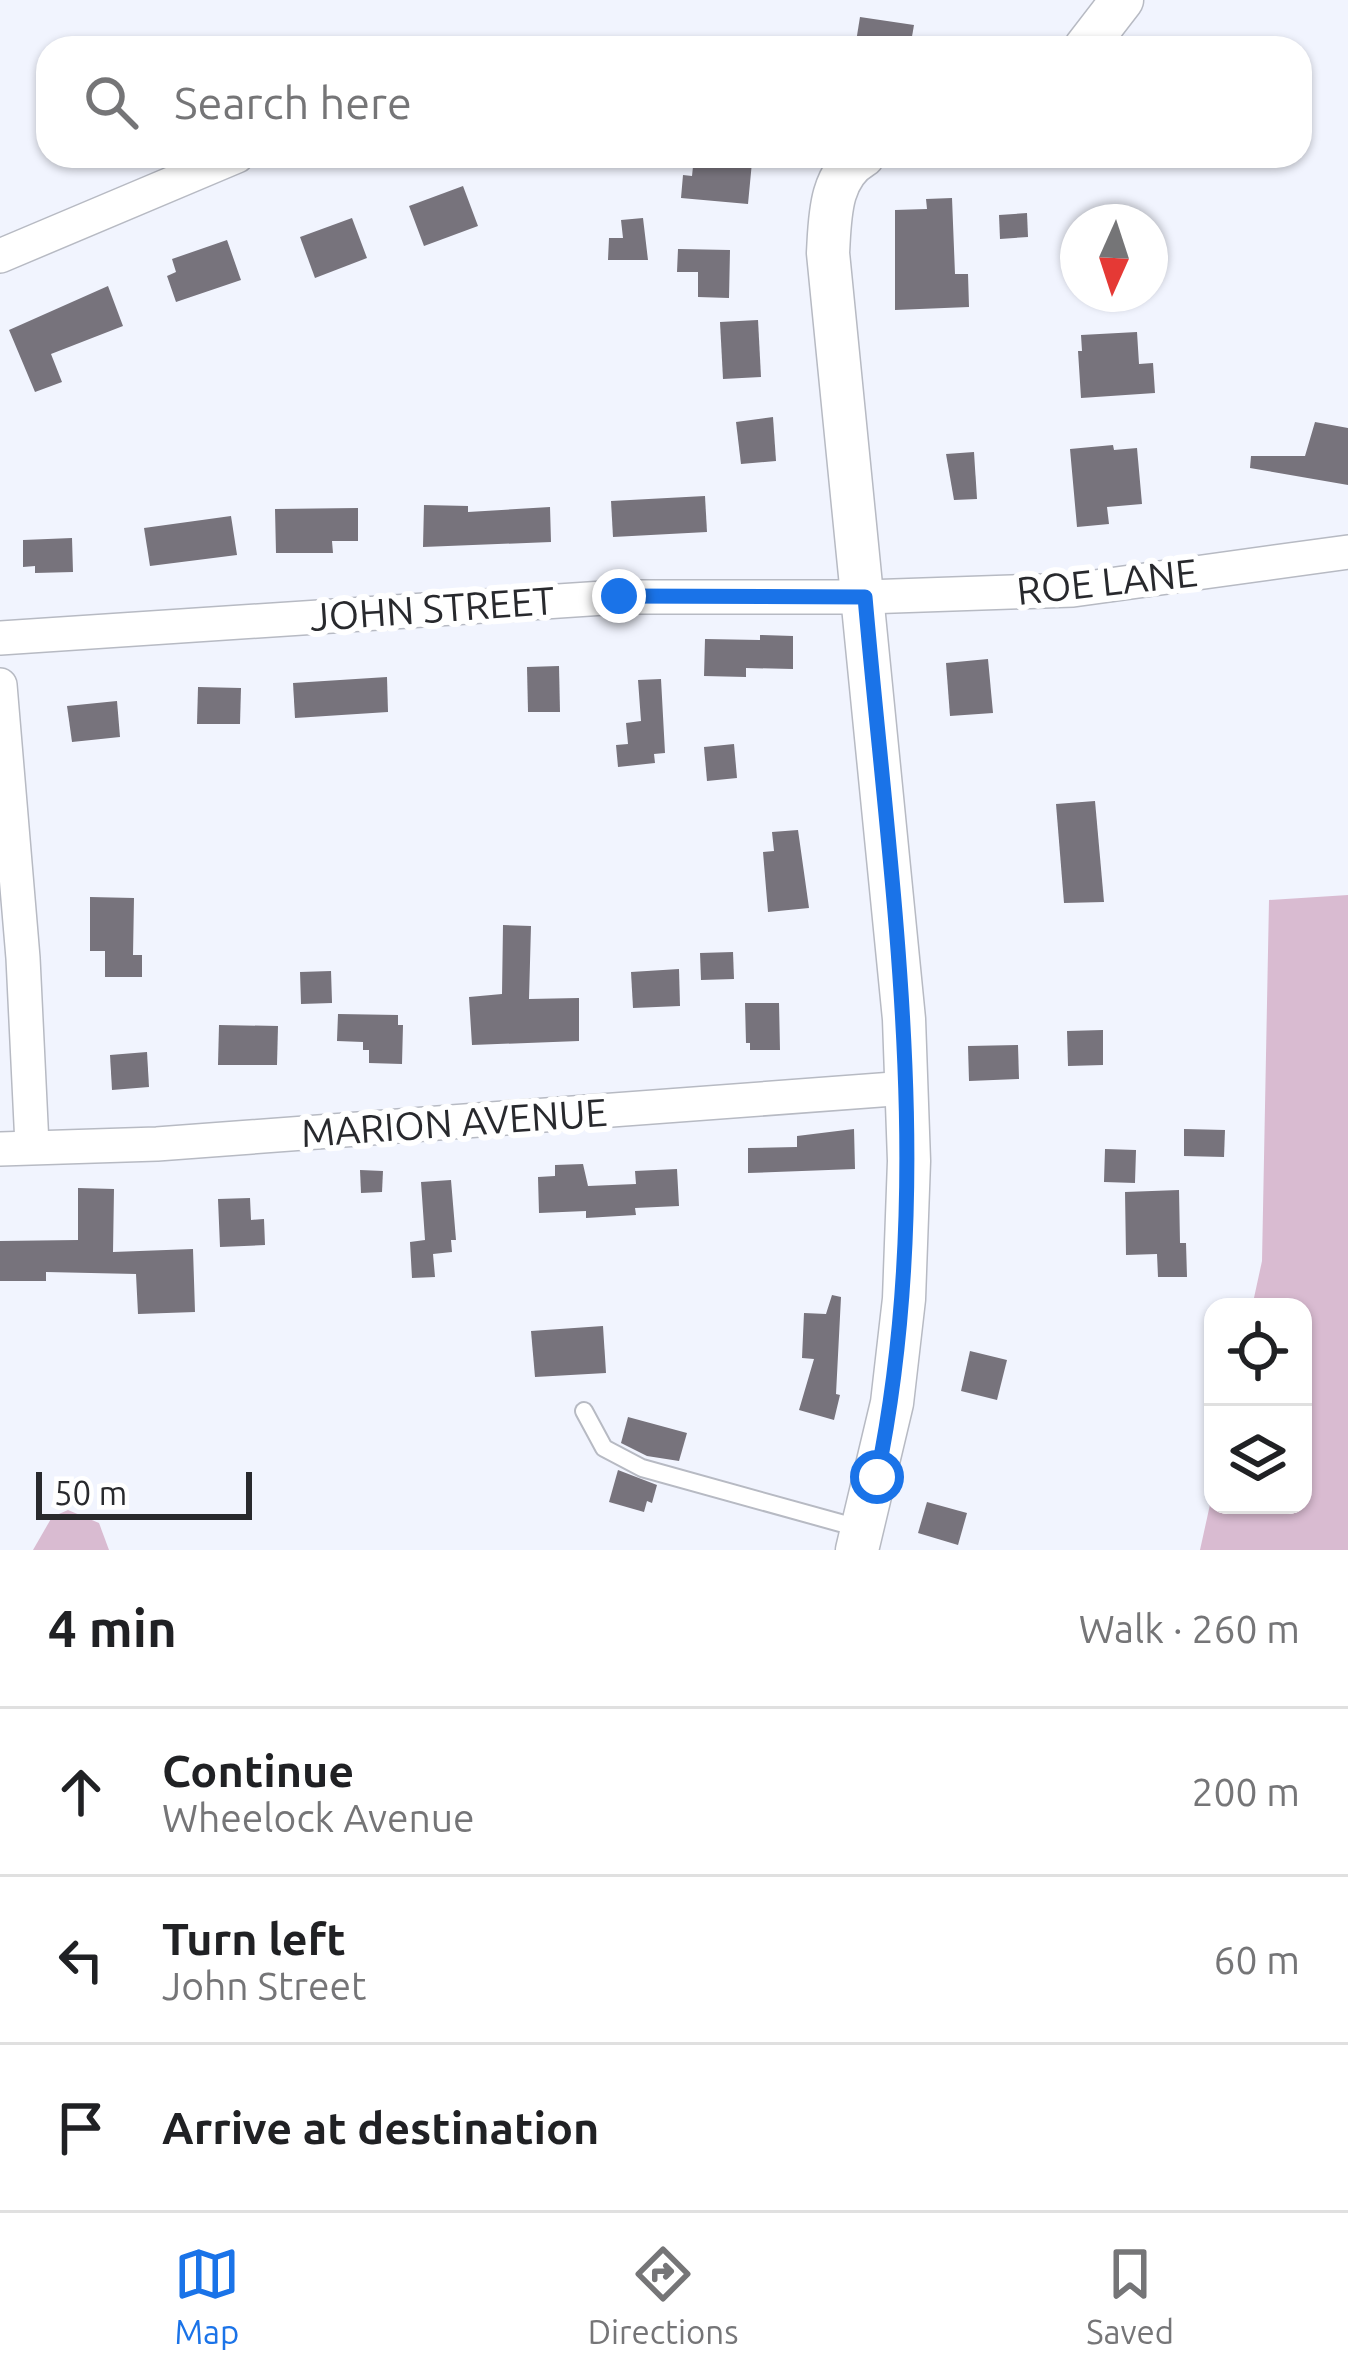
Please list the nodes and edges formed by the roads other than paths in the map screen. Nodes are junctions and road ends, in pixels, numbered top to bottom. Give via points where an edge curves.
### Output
1 (1122, 0) edge
2 (1094, 36) edge
3 (209, 168) edge
4 (849, 168) edge
5 (0, 256) edge
6 (1348, 552) edge
7 (865, 597) junction
8 (0, 638) edge
9 (0, 685) edge
10 (907, 1088) junction
11 (16, 1147) edge
12 (584, 1412) dead end
13 (860, 1540) edge

1 - 2 street
3 - 5 street
4 - 7 street via 835,190 828,253
6 - 7 street, ROE LANE via 1073,590
7 - 8 street, JOHN STREET via 619,596
7 - 10 street
9 - 11 street via 23,958
10 - 11 street, MARION AVENUE via 157,1144
10 - 13 street via 901,1333
12 - 13 lane via 604,1448 642,1468

